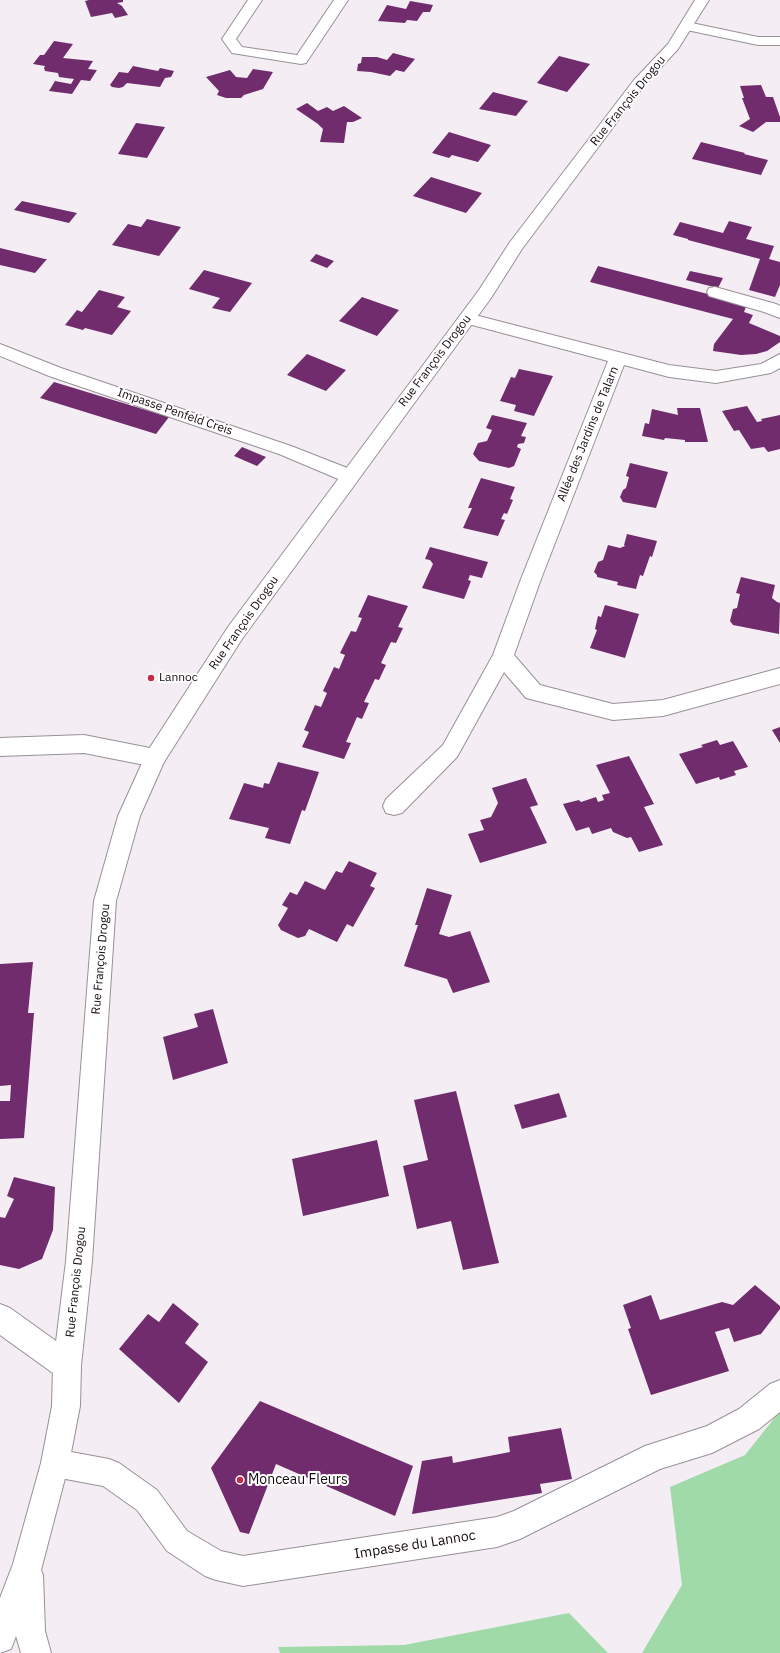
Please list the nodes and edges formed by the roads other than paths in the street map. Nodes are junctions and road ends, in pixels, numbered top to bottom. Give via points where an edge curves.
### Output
1 (255, 0) edge
2 (341, 0) edge
3 (702, 0) edge
4 (687, 26) junction
5 (780, 41) edge
6 (716, 292) dead end
7 (780, 313) edge
8 (467, 318) junction
9 (0, 350) edge
10 (618, 358) junction
11 (780, 360) edge
12 (349, 476) junction
13 (504, 656) junction
14 (780, 676) edge
15 (0, 747) edge
16 (155, 758) junction
17 (394, 806) dead end
18 (0, 1318) edge
19 (68, 1366) junction
20 (780, 1394) edge
21 (55, 1463) junction
22 (28, 1564) junction
23 (0, 1638) edge
24 (36, 1653) edge

1 - 2 street via 229,39 236,50 301,60
3 - 4 street, Rue François Drogou
4 - 5 street via 758,41
4 - 8 street, Rue François Drogou via 673,46 639,83 521,239
6 - 7 street
8 - 10 street, Allée des Jardins de Talarn
8 - 12 street, Rue François Drogou
9 - 12 street, Impasse Penfeld Creis via 55,372 285,450
10 - 11 street via 669,371 716,376 765,369
10 - 13 street, Allée des Jardins de Talarn via 531,579
12 - 16 street, Rue François Drogou via 235,633
13 - 14 street via 533,692 613,712 663,708
13 - 17 street, Allée des Jardins de Talarn via 450,751
15 - 16 street via 84,744
16 - 19 street, Rue François Drogou via 129,816 105,901 79,1261
18 - 19 street
19 - 21 street, Rue François Drogou via 66,1406
20 - 21 street, Impasse du Lannoc via 749,1418 712,1439 655,1456 520,1524 497,1532 243,1571 216,1565 177,1541 147,1500 109,1473
21 - 22 street, Rue François Drogou
22 - 23 street, Rue François Drogou
22 - 24 street via 30,1631

